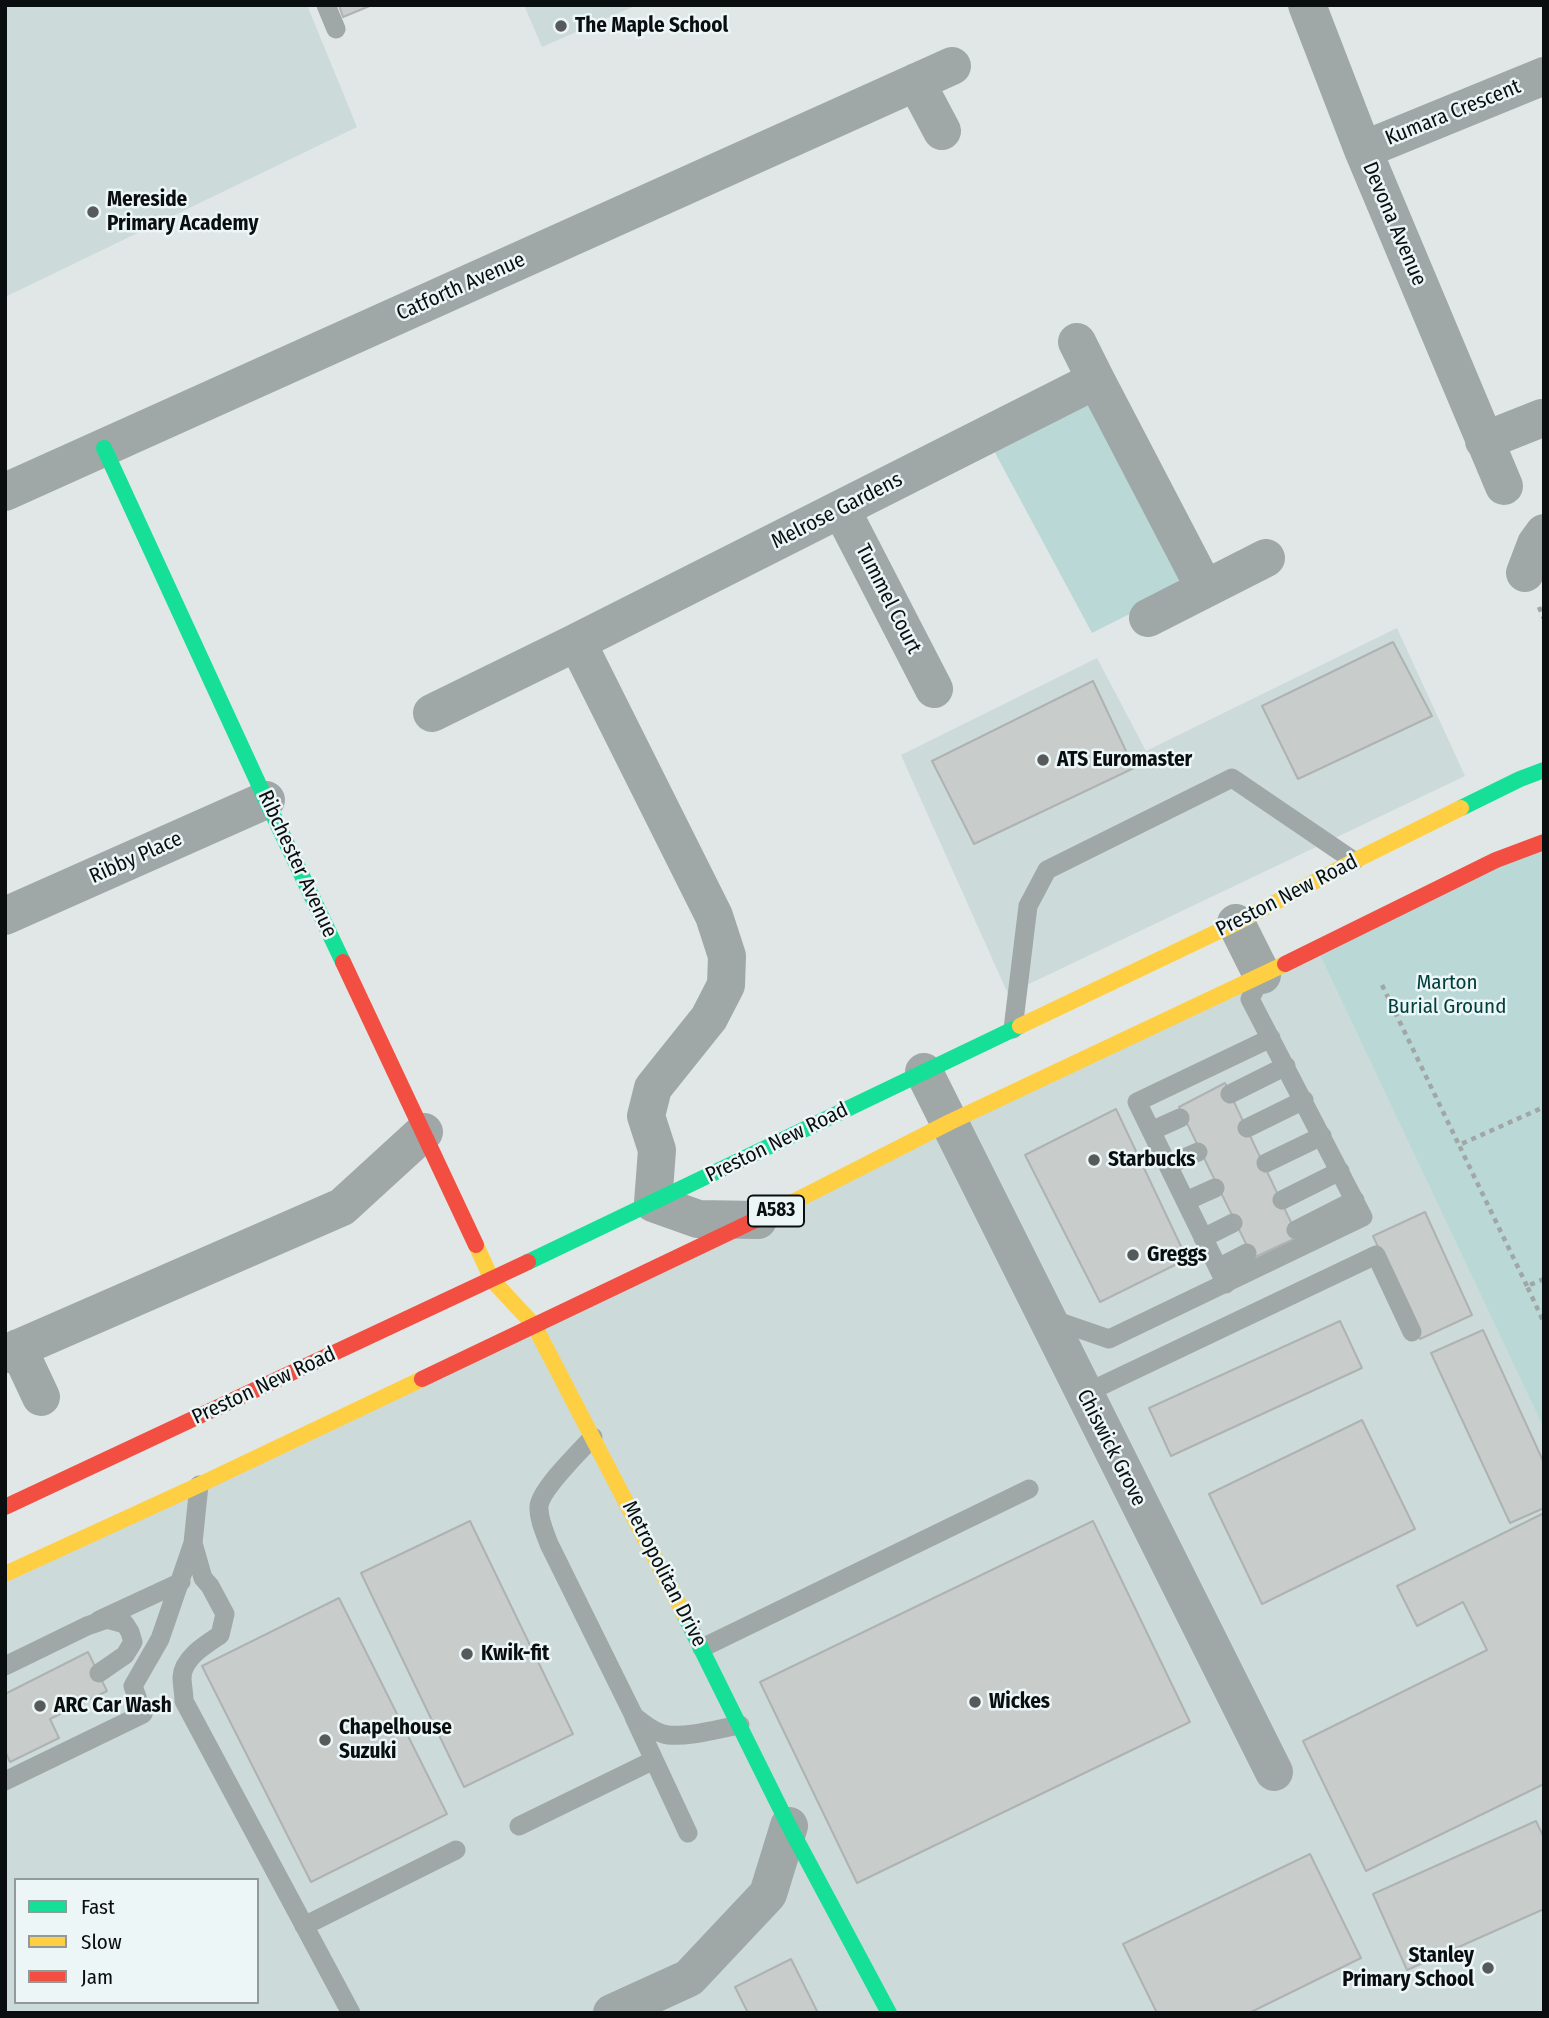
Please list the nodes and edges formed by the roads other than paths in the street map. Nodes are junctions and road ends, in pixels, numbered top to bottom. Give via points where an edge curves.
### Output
1 (326, 5) edge
2 (1307, 5) edge
3 (336, 29) dead end
4 (952, 66) dead end
5 (1544, 76) edge
6 (916, 82) junction
7 (942, 131) dead end
8 (1363, 150) junction
9 (1077, 342) dead end
10 (1096, 380) junction
11 (1542, 418) dead end
12 (1484, 441) junction
13 (104, 448) junction
14 (1504, 486) dead end
15 (5, 492) edge
16 (841, 509) junction
17 (1544, 533) edge
18 (1266, 558) dead end
19 (1525, 573) dead end
20 (1205, 589) junction
21 (1148, 618) dead end
22 (577, 642) junction
23 (934, 689) dead end
24 (432, 713) dead end
25 (1544, 770) edge
26 (267, 800) junction
27 (1544, 842) edge
28 (1354, 860) junction
29 (5, 916) edge
30 (1236, 923) junction
31 (1262, 975) junction
32 (1013, 1029) junction
33 (1271, 1038) junction
34 (1286, 1066) junction
35 (924, 1072) junction
36 (1230, 1094) dead end
37 (1304, 1100) junction
38 (1180, 1118) dead end
39 (950, 1122) junction
40 (1247, 1128) dead end
41 (1151, 1131) junction
42 (425, 1132) junction
43 (1322, 1136) junction
44 (657, 1150) junction
45 (1198, 1152) dead end
46 (1266, 1163) dead end
47 (1168, 1165) junction
48 (1340, 1171) junction
49 (710, 1175) junction
50 (1215, 1188) dead end
51 (1282, 1200) dead end
52 (1355, 1200) junction
53 (1185, 1201) junction
54 (653, 1203) junction
55 (698, 1219) junction
56 (758, 1220) junction
57 (1233, 1223) dead end
58 (1296, 1230) dead end
59 (1203, 1238) junction
60 (1247, 1253) dead end
61 (667, 1263) junction
62 (1222, 1276) junction
63 (492, 1280) junction
64 (1046, 1318) junction
65 (534, 1325) junction
66 (1412, 1332) dead end
67 (12, 1351) edge
68 (1084, 1394) junction
69 (41, 1397) dead end
70 (593, 1437) junction
71 (199, 1485) junction
72 (1029, 1489) dead end
73 (5, 1507) edge
74 (194, 1543) junction
75 (5, 1574) edge
76 (181, 1582) junction
77 (87, 1626) junction
78 (702, 1647) junction
79 (5, 1666) edge
80 (99, 1673) dead end
81 (634, 1716) junction
82 (740, 1725) junction
83 (654, 1760) junction
84 (1274, 1772) dead end
85 (5, 1780) edge
86 (519, 1826) dead end
87 (789, 1826) junction
88 (688, 1833) dead end
89 (456, 1850) dead end
90 (304, 1926) junction
91 (351, 2013) edge
92 (612, 2013) edge
93 (889, 2013) edge

1 - 3 lane
2 - 8 street, Devona Avenue
4 - 6 street, Catforth Avenue
5 - 8 street, Kumara Crescent
6 - 7 street
6 - 13 street, Catforth Avenue
8 - 12 street, Devona Avenue
9 - 10 street
10 - 16 street, Melrose Gardens
10 - 20 street
11 - 12 street
12 - 14 street, Devona Avenue
13 - 15 street, Catforth Avenue
13 - 26 main road, Ribchester Avenue
16 - 22 street, Melrose Gardens
16 - 23 street, Tummel Court
17 - 19 street
18 - 20 street
20 - 21 street
22 - 24 street, Melrose Gardens
22 - 44 street via 713,916 727,956 726,985 709,1018 653,1088 646,1116
25 - 28 main road, Preston New Road
26 - 29 street, Ribby Place
26 - 42 main road, Ribchester Avenue
27 - 31 main road, A583 via 1496,860
28 - 30 main road, Preston New Road
28 - 32 lane via 1232,778 1194,796 1047,870 1028,906
30 - 31 street
30 - 32 main road, Preston New Road
31 - 33 lane via 1250,999
31 - 39 main road, A583
32 - 35 main road, Preston New Road
33 - 34 lane
33 - 41 lane via 1137,1102
34 - 36 lane
34 - 37 lane
35 - 39 street, Chiswick Grove
35 - 49 main road, Preston New Road
37 - 40 lane
37 - 43 lane
38 - 41 lane
39 - 56 main road, A583
39 - 64 street, Chiswick Grove
41 - 47 lane
42 - 63 main road, Ribchester Avenue
42 - 67 street via 342,1207
43 - 46 lane
43 - 48 lane
44 - 49 street
44 - 54 street
45 - 47 lane
47 - 53 lane
48 - 51 lane
48 - 52 lane
49 - 54 main road, Preston New Road
49 - 55 street
50 - 53 lane
52 - 58 lane
52 - 62 lane via 1363,1217
53 - 59 lane
54 - 55 street
54 - 63 main road, Preston New Road
55 - 56 street
55 - 61 street
56 - 61 main road, A583
57 - 59 lane
59 - 62 lane
60 - 62 lane
61 - 65 main road, A583
62 - 64 lane via 1109,1339
63 - 65 main road, Ribchester Avenue
63 - 73 main road, Preston New Road
64 - 68 street, Chiswick Grove
65 - 70 main road, Metropolitan Drive
65 - 71 main road, A583
66 - 68 lane via 1376,1255
67 - 69 street
68 - 84 street, Chiswick Grove
70 - 78 main road, Metropolitan Drive
70 - 81 lane via 551,1484 539,1505 549,1544
71 - 74 lane
71 - 75 main road, A583
72 - 78 lane
74 - 76 lane
74 - 90 lane via 204,1578 225,1614 220,1635 190,1659 182,1674 184,1701
76 - 77 lane
76 - 85 lane via 160,1639 133,1686 143,1714
77 - 79 lane
77 - 80 lane via 107,1619 125,1624 133,1642 125,1655
78 - 82 main road, Metropolitan Drive
81 - 82 lane via 666,1735
81 - 83 lane
82 - 87 main road, Metropolitan Drive
83 - 86 lane
83 - 88 lane
87 - 92 street via 768,1894 689,1978
87 - 93 main road, Metropolitan Drive
89 - 90 lane
90 - 91 lane

